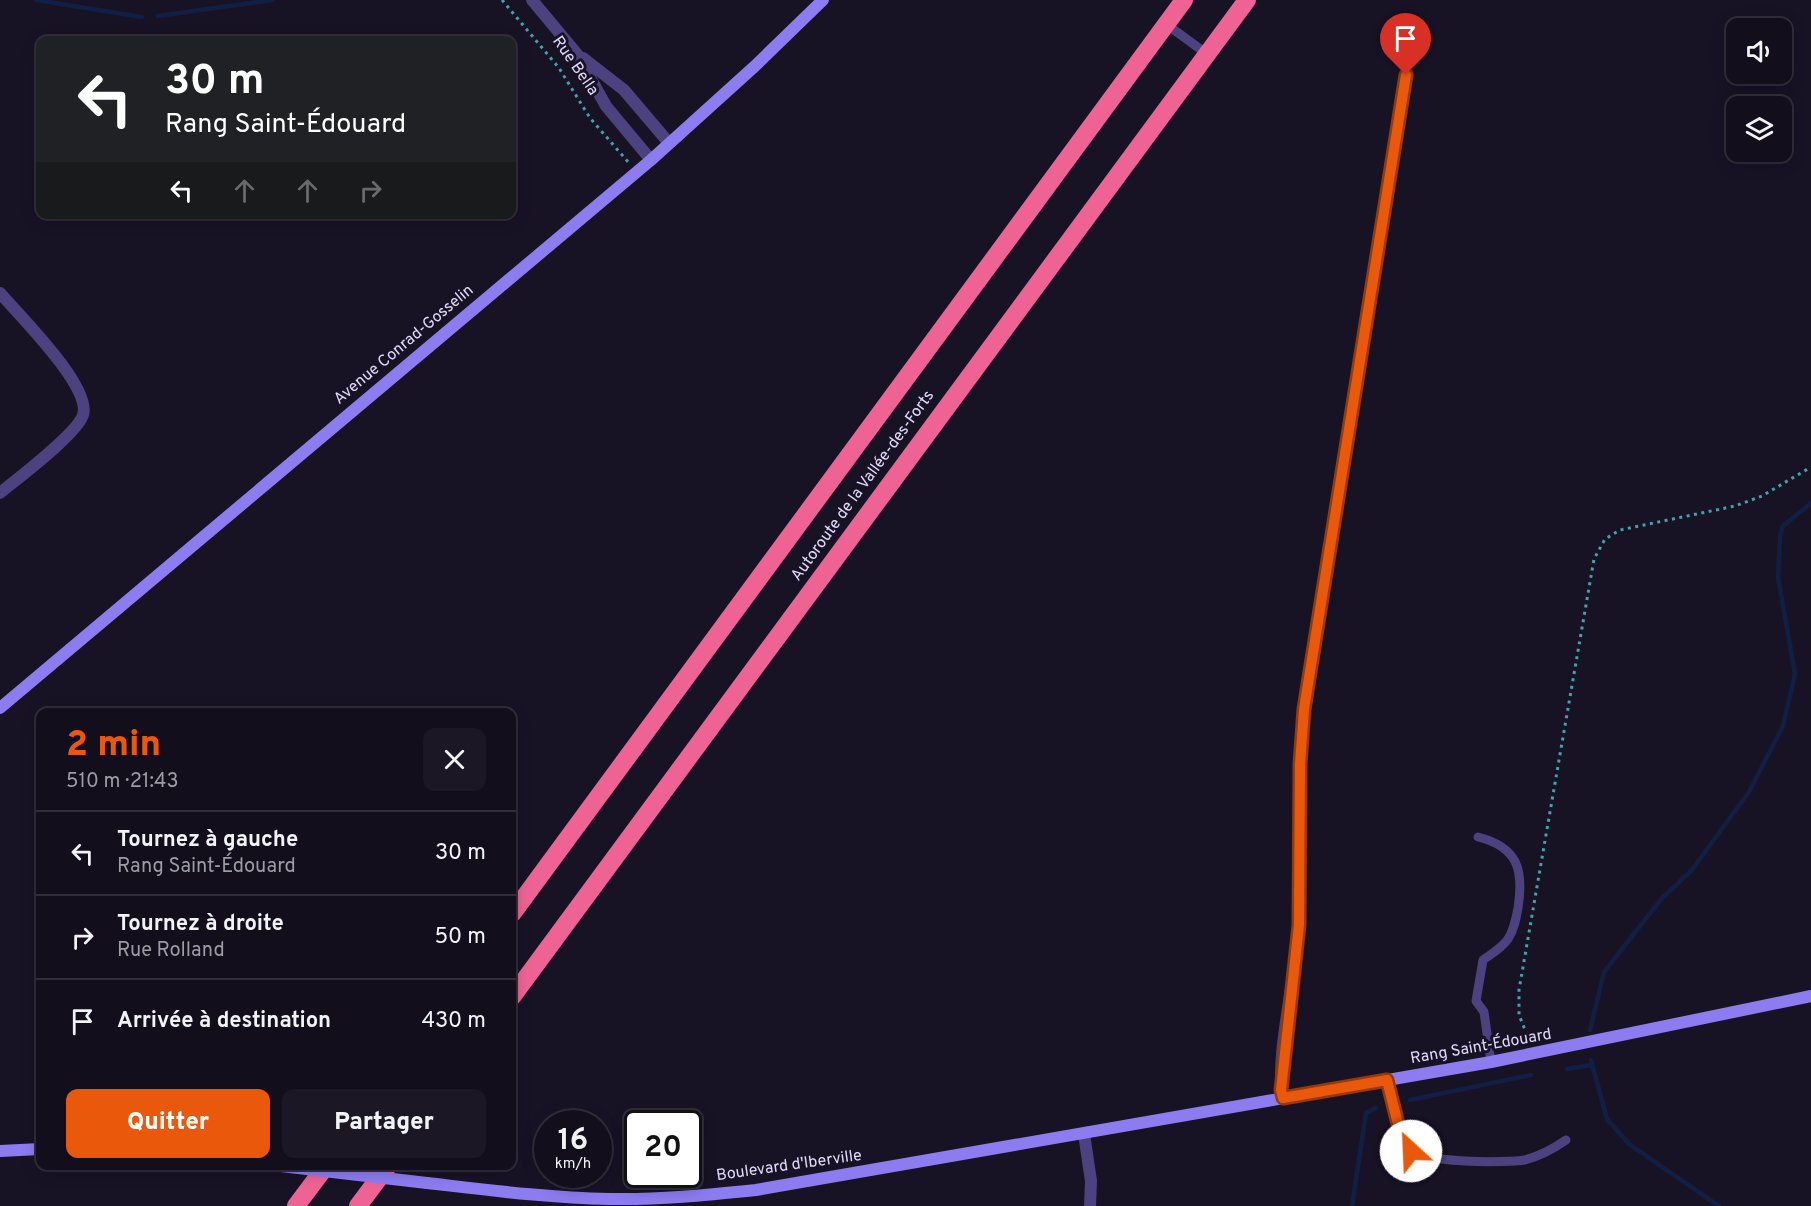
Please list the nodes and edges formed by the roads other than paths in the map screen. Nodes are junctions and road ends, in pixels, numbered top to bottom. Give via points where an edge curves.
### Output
1 (532, 0) edge
2 (823, 0) edge
3 (1184, 0) edge
4 (1246, 0) edge
5 (1166, 24) junction
6 (577, 54) junction
7 (1207, 54) junction
8 (1406, 75) dead end
9 (669, 143) junction
10 (651, 160) junction
11 (0, 293) edge
12 (0, 493) edge
13 (0, 708) edge
14 (1478, 837) dead end
15 (516, 909) edge
16 (516, 992) edge
17 (1811, 996) edge
18 (1491, 1062) junction
19 (1387, 1080) junction
20 (1283, 1098) junction
21 (1084, 1134) junction
22 (1566, 1140) dead end
23 (36, 1149) edge
24 (0, 1150) edge
25 (315, 1170) edge
26 (323, 1170) edge
27 (385, 1170) edge
28 (296, 1206) edge
29 (358, 1206) edge
30 (1090, 1206) edge

1 - 6 street, Rue Bella
2 - 9 street, Avenue Conrad-Gosselin
3 - 5 highway, Autoroute de la Vallée-des-Forts
4 - 7 highway, Autoroute de la Vallée-des-Forts
5 - 7 lane
5 - 15 highway, Autoroute de la Vallée-des-Forts
6 - 9 street, Rue Bella via 624,90
6 - 10 street, Rue Bella via 606,106
7 - 16 highway, Autoroute de la Vallée-des-Forts
8 - 20 street via 1304,709 1299,925 1282,1062
9 - 10 street, Avenue Conrad-Gosselin
10 - 13 street, Avenue Conrad-Gosselin
11 - 12 street via 74,379 84,397 84,414 74,429
14 - 18 lane via 1503,847 1514,859 1521,879 1512,933 1483,960 1476,1001 1484,1012
17 - 18 street, Rang Saint-Édouard
18 - 19 street, Rang Saint-Édouard
19 - 20 street, Rang Saint-Édouard
19 - 22 lane via 1398,1124 1417,1156 1523,1160
20 - 21 street, Rang Saint-Édouard
21 - 25 street, Boulevard d'Iberville, bridge via 774,1187 633,1199 574,1197
21 - 30 street via 1091,1180
23 - 24 street
26 - 28 highway
27 - 29 highway

